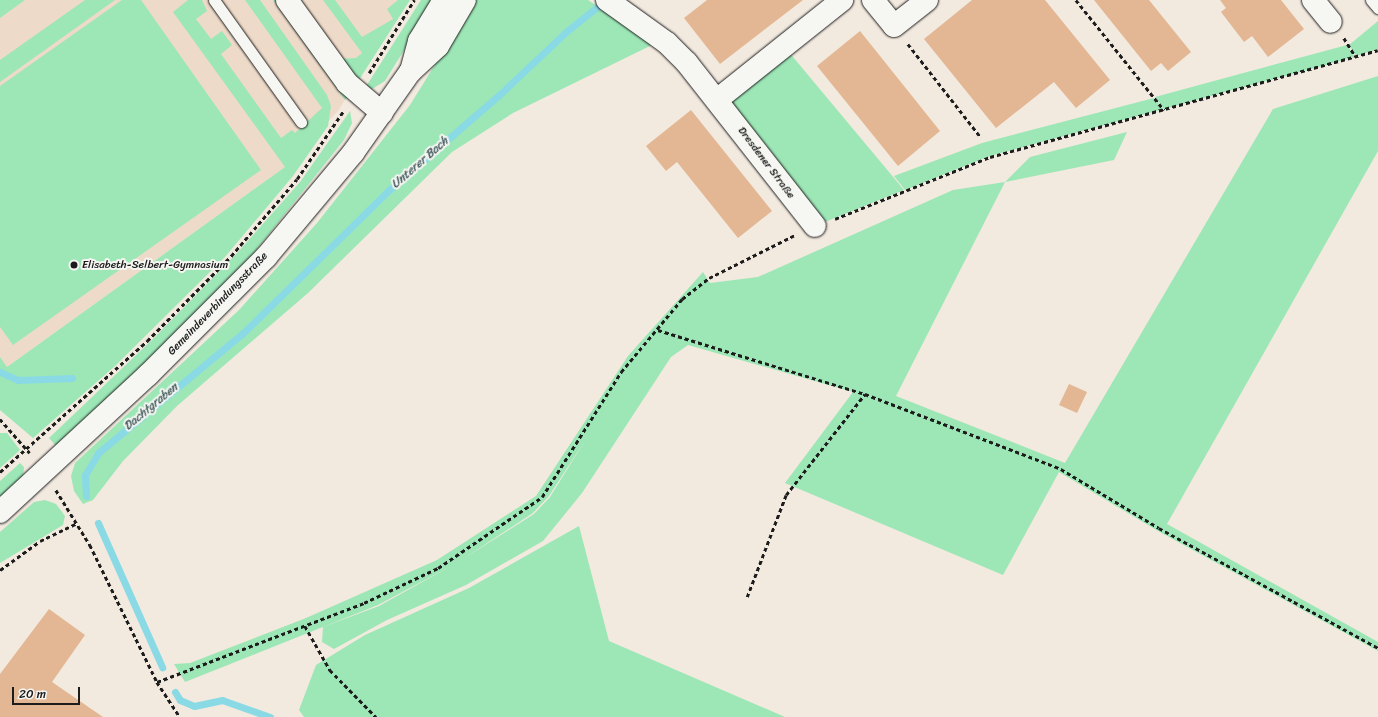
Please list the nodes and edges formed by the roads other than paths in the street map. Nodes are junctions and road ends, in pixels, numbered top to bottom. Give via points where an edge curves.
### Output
1 (214, 0) edge
2 (287, 0) edge
3 (444, 0) edge
4 (465, 0) edge
5 (607, 0) edge
6 (842, 0) edge
7 (873, 0) edge
8 (927, 0) edge
9 (1313, 0) edge
10 (1372, 0) edge
11 (1378, 8) edge
12 (1331, 22) dead end
13 (410, 72) junction
14 (718, 99) junction
15 (382, 113) junction
16 (301, 122) dead end
17 (815, 226) road end
18 (0, 512) edge

1 - 16 lane
2 - 15 street via 356,94
3 - 13 street, Gemeindeverbindungsstraße via 419,41
4 - 13 street, Gemeindeverbindungsstraße via 438,46
5 - 14 street, Dresdener Straße via 642,24 687,63
6 - 14 street
7 - 8 street via 894,26
9 - 12 street
10 - 11 lane
13 - 15 street, Gemeindeverbindungsstraße
14 - 17 street, Dresdener Straße
15 - 18 street, Gemeindeverbindungsstraße via 266,257 164,360

